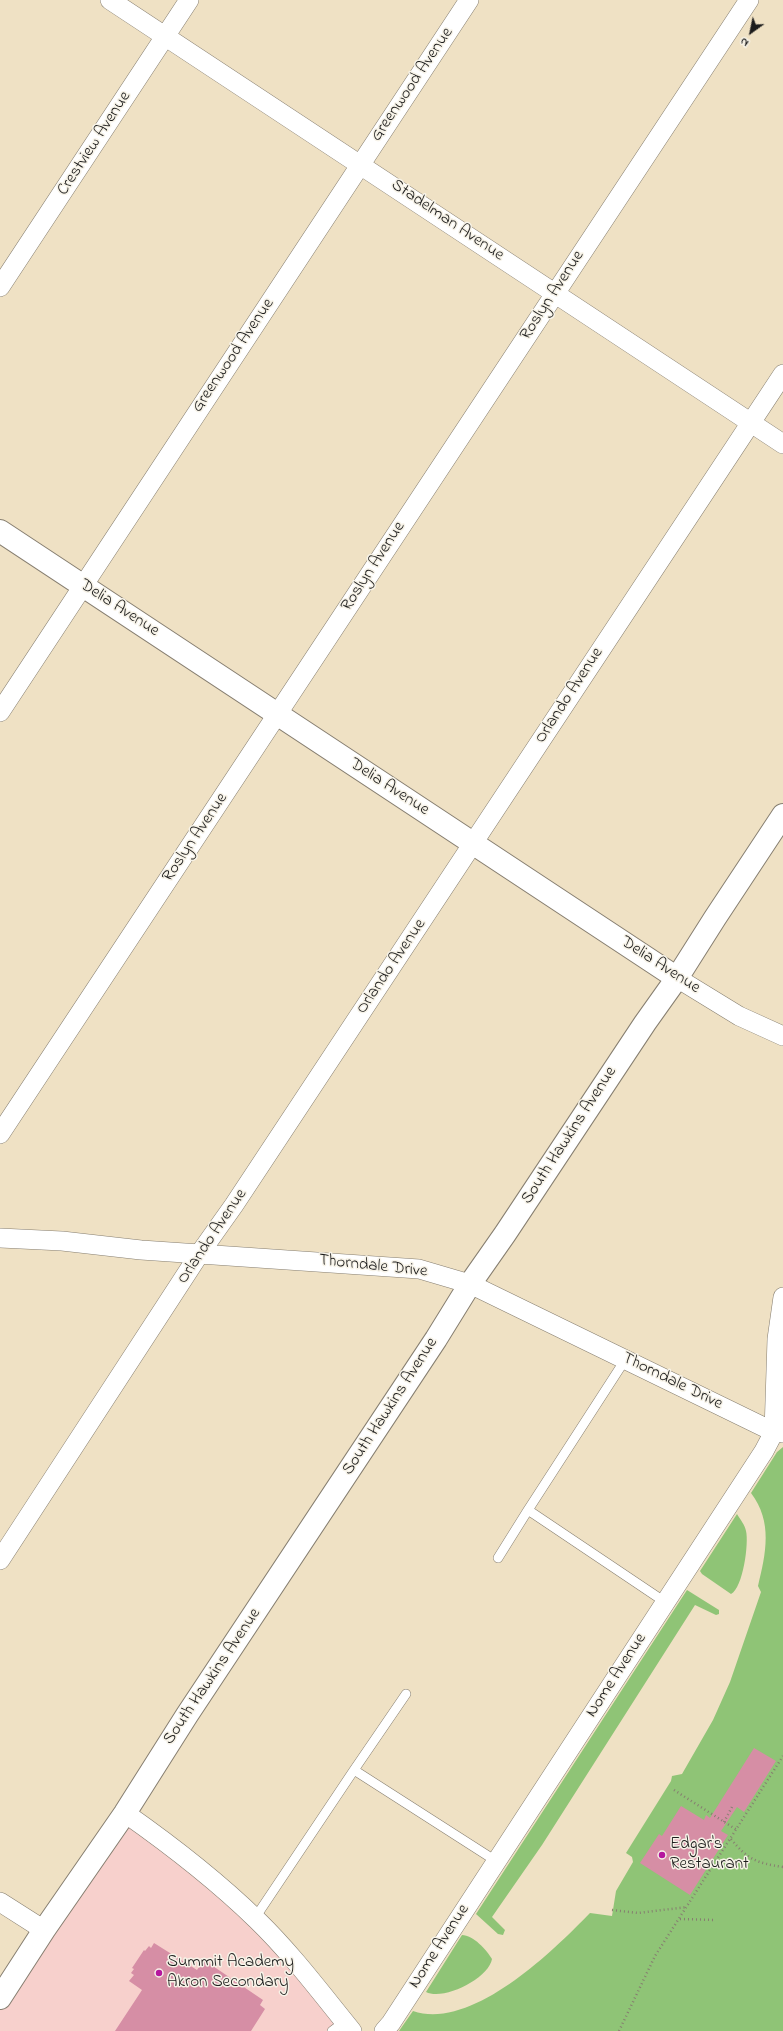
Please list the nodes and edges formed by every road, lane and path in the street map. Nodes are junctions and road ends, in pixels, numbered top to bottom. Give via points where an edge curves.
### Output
1 (110, 0) edge
2 (189, 0) edge
3 (469, 0) edge
4 (749, 0) edge
5 (165, 37) junction
6 (360, 164) junction
7 (0, 287) edge
8 (555, 293) junction
9 (783, 374) edge
10 (751, 422) junction
11 (783, 444) edge
12 (0, 531) edge
13 (82, 585) junction
14 (0, 712) edge
15 (278, 714) junction
16 (783, 815) edge
17 (473, 843) junction
18 (677, 978) junction
19 (783, 1036) edge
20 (0, 1134) edge
21 (0, 1238) edge
22 (200, 1253) junction
23 (470, 1284) junction
24 (783, 1298) edge
25 (625, 1360) junction
26 (779, 1433) edge
27 (528, 1510) junction
28 (498, 1558) dead end
29 (0, 1560) edge
30 (665, 1602) junction
31 (406, 1694) dead end
32 (783, 1756) edge
33 (354, 1770) junction
34 (674, 1790) dead end
35 (733, 1805) dead end
36 (125, 1813) junction
37 (724, 1822) junction
38 (737, 1830) junction
39 (731, 1839) junction
40 (496, 1861) junction
41 (783, 1867) edge
42 (0, 1902) edge
43 (687, 1907) junction
44 (612, 1910) dead end
45 (255, 1918) junction
46 (679, 1919) junction
47 (716, 1920) dead end
48 (44, 1930) junction
49 (2, 1990) edge
50 (343, 2028) edge
51 (384, 2031) edge
52 (619, 2031) edge

1 - 5 street, Stadelman Avenue
2 - 5 street, Crestview Avenue
3 - 6 street, Greenwood Avenue
4 - 8 street, Roslyn Avenue
5 - 6 street, Stadelman Avenue
5 - 7 street, Crestview Avenue
6 - 8 street, Stadelman Avenue
6 - 13 street, Greenwood Avenue
8 - 10 street, Stadelman Avenue
8 - 15 street, Roslyn Avenue
9 - 10 street, Orlando Avenue
10 - 11 street, Stadelman Avenue
10 - 17 street, Orlando Avenue
12 - 13 main road, Delia Avenue
13 - 14 street, Greenwood Avenue
13 - 15 main road, Delia Avenue
15 - 17 main road, Delia Avenue
15 - 20 street, Roslyn Avenue
16 - 18 main road, South Hawkins Avenue
17 - 18 main road, Delia Avenue
17 - 22 street, Orlando Avenue via 239,1199
18 - 19 street, Delia Avenue via 739,1016
18 - 23 main road, South Hawkins Avenue
21 - 22 street, Thorndale Drive
22 - 23 street, Thorndale Drive via 419,1269
22 - 29 street, Orlando Avenue
23 - 25 street, Thorndale Drive
23 - 36 main road, South Hawkins Avenue
24 - 26 street, Nome Avenue via 777,1339
25 - 26 street, Thorndale Drive
25 - 27 lane
26 - 30 street, Nome Avenue via 764,1450
27 - 28 lane
27 - 30 lane
30 - 40 street, Nome Avenue
31 - 33 lane
32 - 38 path
33 - 40 lane
33 - 45 lane
34 - 37 path
35 - 37 path
36 - 45 street via 192,1862
36 - 48 main road, South Hawkins Avenue
37 - 38 path
38 - 39 path
39 - 41 path via 742,1852 758,1863
39 - 43 path
40 - 51 street, Nome Avenue
42 - 48 street
43 - 44 path via 638,1913
43 - 46 path
45 - 50 street via 298,1965
46 - 47 path
46 - 52 path via 655,1956
48 - 49 main road, South Hawkins Avenue

